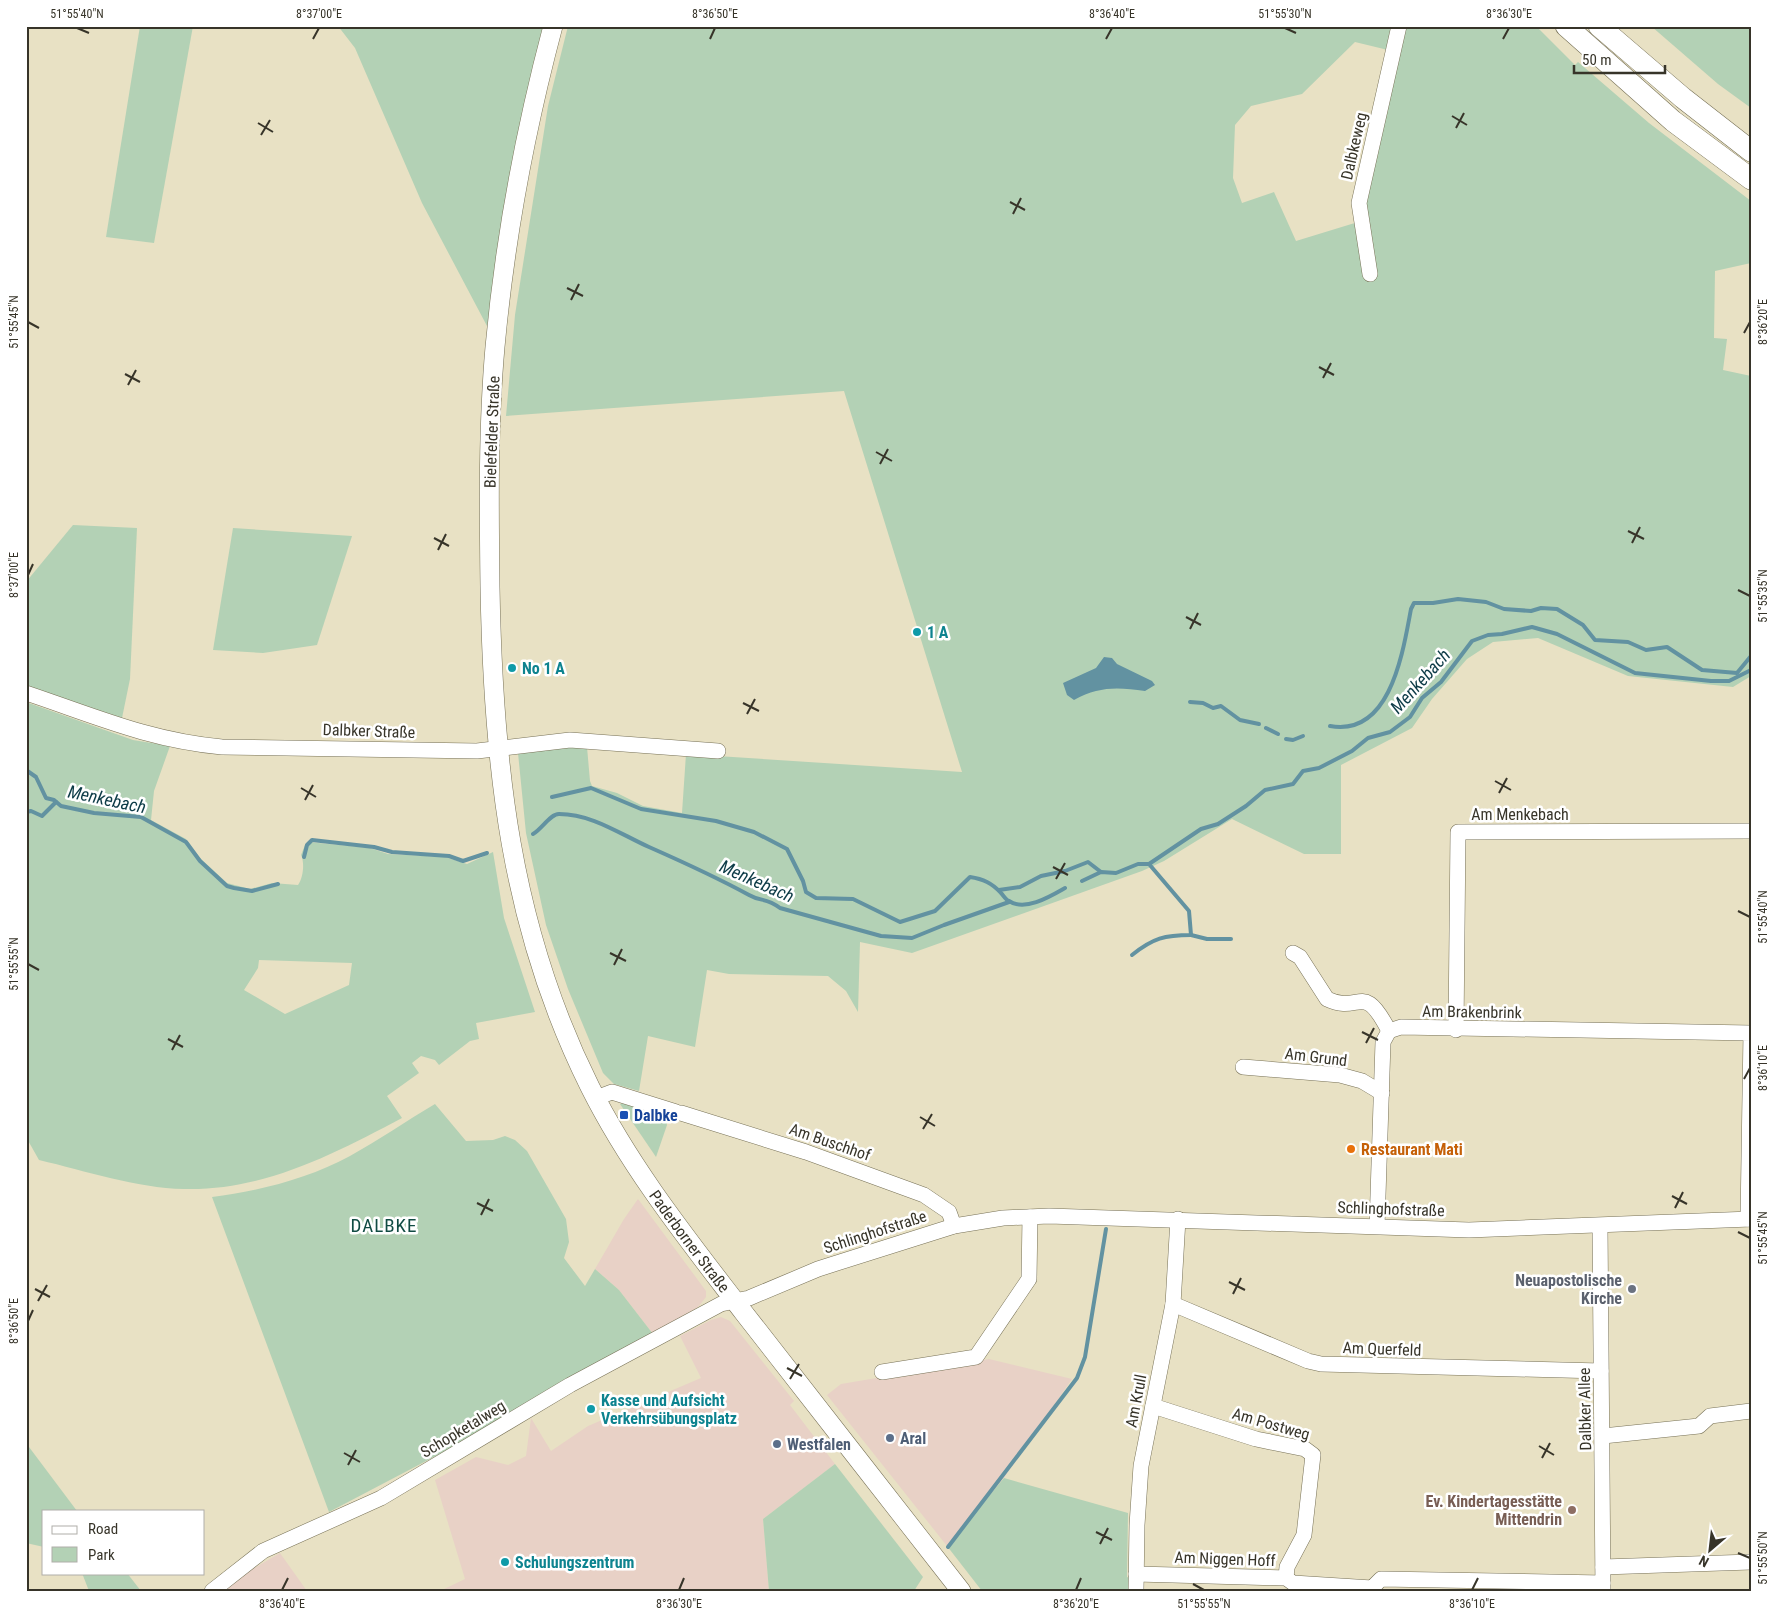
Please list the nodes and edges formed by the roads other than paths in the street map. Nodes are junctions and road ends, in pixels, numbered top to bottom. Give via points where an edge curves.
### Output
1 (553, 26) edge
2 (1399, 26) edge
3 (1566, 26) edge
4 (1599, 26) edge
5 (1751, 150) edge
6 (1751, 179) edge
7 (1370, 274) dead end
8 (26, 693) edge
9 (498, 748) junction
10 (718, 751) dead end
11 (1751, 831) edge
12 (510, 843) joint
13 (1293, 952) dead end
14 (1456, 1030) junction
15 (1390, 1031) junction
16 (1243, 1066) dead end
17 (1382, 1093) junction
18 (596, 1098) junction
19 (1030, 1216) junction
20 (1749, 1219) edge
21 (1178, 1220) junction
22 (954, 1226) junction
23 (1377, 1226) junction
24 (1600, 1226) junction
25 (735, 1301) junction
26 (1173, 1304) junction
27 (1601, 1371) junction
28 (882, 1372) dead end
29 (1153, 1406) junction
30 (1751, 1411) edge
31 (1603, 1436) junction
32 (1751, 1562) edge
33 (1603, 1567) junction
34 (1136, 1574) junction
35 (1286, 1578) junction
36 (1603, 1587) edge
37 (1372, 1589) edge
38 (212, 1591) edge
39 (961, 1591) edge
40 (1136, 1591) edge

1 - 9 main road, Bielefelder Straße via 521,163 507,245 495,349 490,432 490,541
2 - 7 street, Dalbkeweg via 1359,203
3 - 6 highway via 1673,121
4 - 5 highway via 1683,98
8 - 9 street, Dalbker Straße via 126,729 193,744 379,750
9 - 10 street, Dalbker Straße via 570,740
9 - 12 main road, Bielefelder Straße
11 - 14 street, Am Menkebach via 1458,832
12 - 18 main road, Paderborner Straße via 522,901 543,973 565,1033
13 - 15 street via 1300,957 1327,999 1334,1002 1366,1001 1375,1006
14 - 15 street, Am Brakenbrink via 1401,1027
14 - 20 street, Am Brakenbrink via 1751,1034
15 - 17 street via 1383,1042
16 - 17 street, Am Grund via 1340,1075
17 - 23 street
18 - 22 street, Am Buschhof via 612,1092 806,1152 924,1194 949,1212
18 - 25 main road, Paderborner Straße via 645,1180
19 - 21 street, Schlinghofstraße
19 - 22 street, Schlinghofstraße
19 - 28 street via 1029,1279 976,1357
20 - 24 street, Schlinghofstraße
21 - 23 street, Schlinghofstraße
21 - 26 street, Am Krull
22 - 25 street, Schlinghofstraße via 882,1247
23 - 24 street, Schlinghofstraße via 1469,1230
24 - 27 street, Dalbker Allee
25 - 38 street, Schopketalweg via 721,1304 570,1386 382,1498 263,1551
25 - 39 main road, Paderborner Straße
26 - 27 street, Am Querfeld via 1321,1364
26 - 29 street, Am Krull
27 - 31 street, Dalbker Allee
29 - 34 street, Am Krull via 1142,1466
29 - 35 street, Am Postweg via 1313,1454 1304,1535 1287,1567
30 - 31 street via 1710,1416 1699,1426
31 - 33 street, Dalbker Allee
32 - 33 street
33 - 36 street, Dalbker Allee
34 - 35 street, Am Niggen Hoff
34 - 40 street, Am Krull
35 - 37 street, Am Niggen Hoff via 1293,1583
36 - 37 street, Am Niggen Hoff via 1381,1579

